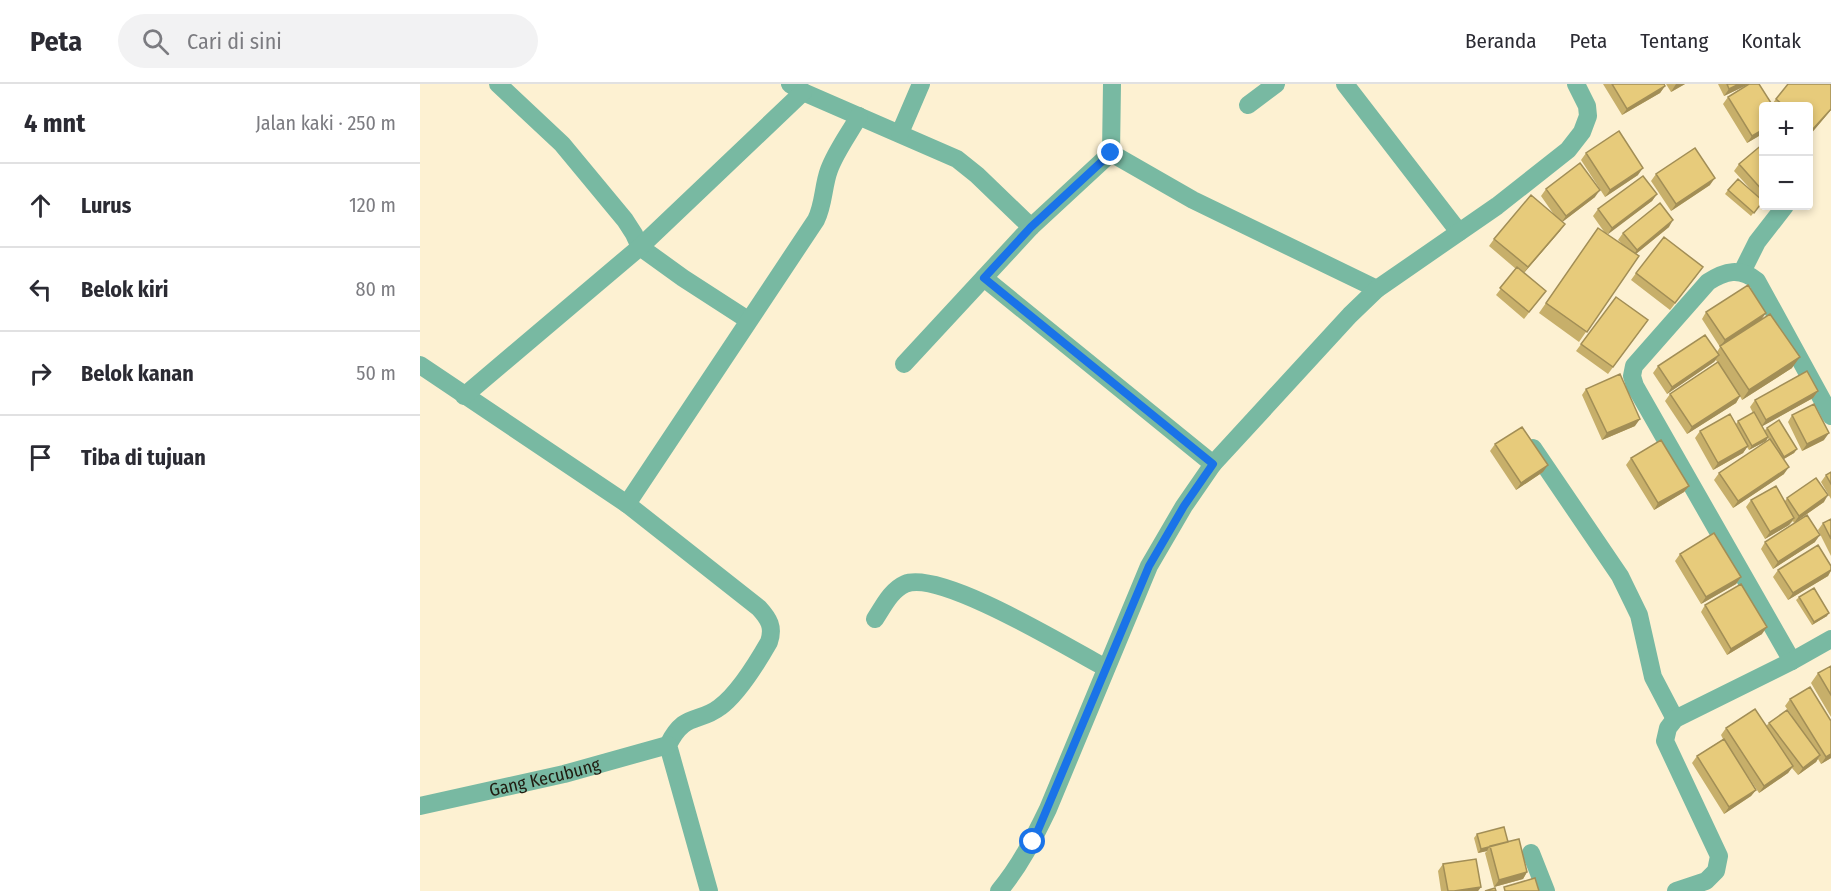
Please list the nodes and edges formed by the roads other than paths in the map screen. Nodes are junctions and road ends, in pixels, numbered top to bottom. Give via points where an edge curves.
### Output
1 (498, 84) edge
2 (921, 84) edge
3 (1112, 84) edge
4 (1345, 84) edge
5 (1576, 84) edge
6 (1271, 86) edge
7 (796, 88) edge
8 (1248, 105) dead end
9 (859, 116) junction
10 (900, 133) junction
11 (1111, 153) junction
12 (1782, 210) edge
13 (1031, 227) junction
14 (1459, 232) junction
15 (640, 247) junction
16 (1742, 272) junction
17 (984, 278) junction
18 (1377, 289) junction
19 (748, 320) junction
20 (904, 364) dead end
21 (420, 365) edge
22 (464, 396) junction
23 (1831, 416) edge
24 (1533, 448) edge
25 (1213, 464) junction
26 (627, 504) junction
27 (875, 618) dead end
28 (1831, 639) edge
29 (1792, 661) junction
30 (1106, 668) junction
31 (1675, 719) junction
32 (668, 745) junction
33 (420, 806) edge
34 (1531, 853) dead end
35 (709, 891) edge
36 (999, 891) edge
37 (1546, 891) edge
38 (1676, 891) edge

1 - 15 street via 562,144 625,220
2 - 10 street
3 - 11 street
4 - 14 street
5 - 14 street via 1588,116 1568,150
6 - 8 street
7 - 9 street
7 - 15 street
9 - 10 street
9 - 19 street via 830,169 816,220
10 - 13 street via 957,159
11 - 13 street
11 - 18 street via 1193,200
12 - 16 street via 1757,242
13 - 17 street
14 - 18 street
15 - 19 street
15 - 22 street
16 - 23 street via 1757,281
16 - 29 street via 1720,274 1708,282 1640,356 1632,375
17 - 20 street
17 - 25 street
18 - 25 street
19 - 26 street
21 - 22 street
22 - 26 street
24 - 31 street via 1620,576 1639,615 1653,677
25 - 30 street via 1149,566
26 - 32 street via 759,608 771,627 763,654 726,702 688,720
27 - 30 street via 899,588 907,583 928,584 970,596
28 - 29 street
29 - 31 street
30 - 36 street via 1033,842
31 - 38 street via 1665,741 1719,856 1716,871 1706,880
32 - 33 street, Gang Kecubung via 564,774
32 - 35 street
34 - 37 street

